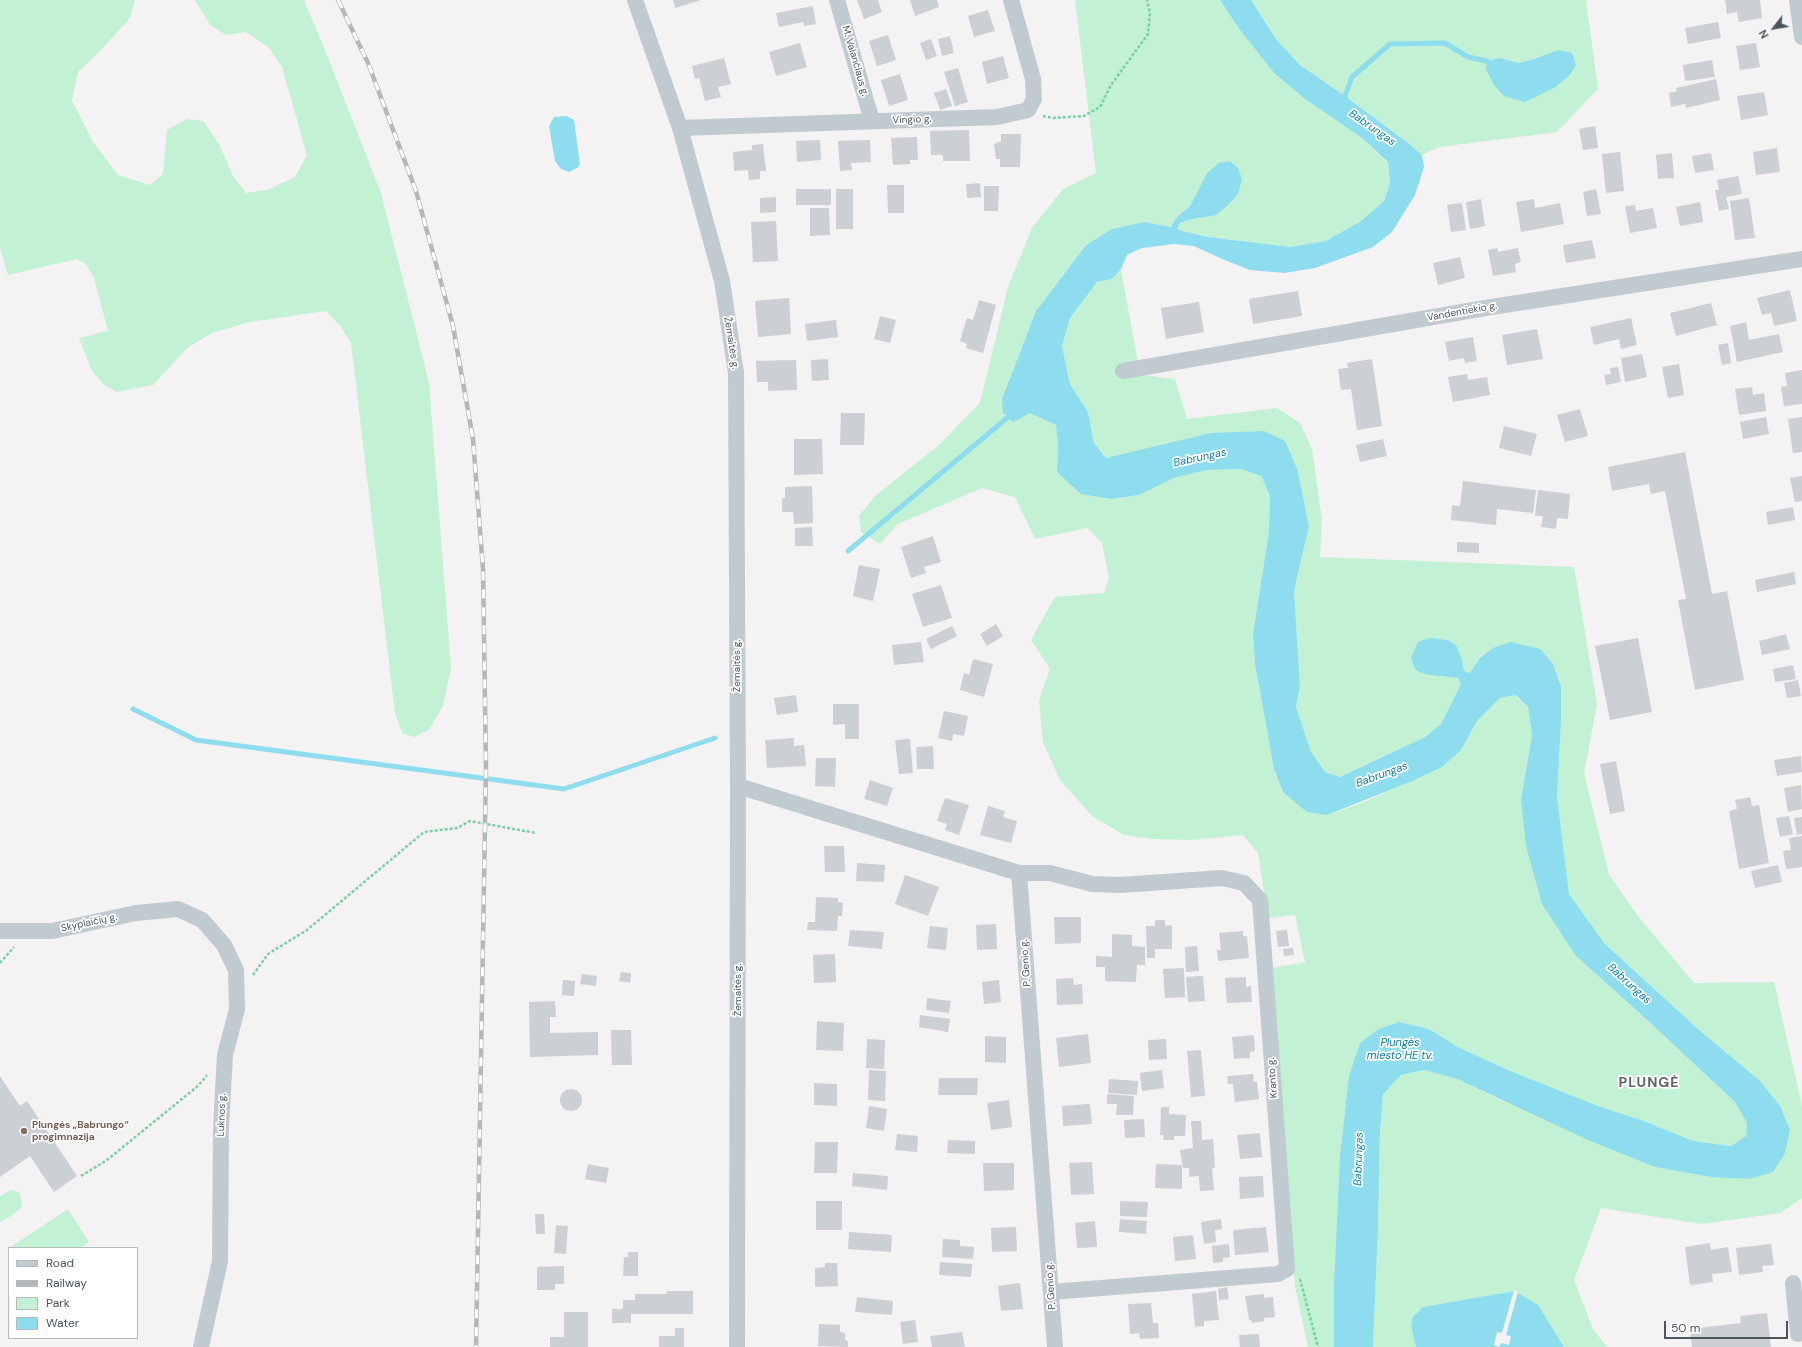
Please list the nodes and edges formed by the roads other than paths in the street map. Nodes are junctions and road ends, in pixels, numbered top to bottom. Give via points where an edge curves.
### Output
1 (634, 0) edge
2 (837, 0) edge
3 (1011, 0) edge
4 (1797, 0) edge
5 (1802, 37) edge
6 (872, 121) junction
7 (680, 128) junction
8 (1802, 259) edge
9 (1123, 371) dead end
10 (738, 786) junction
11 (1019, 872) junction
12 (178, 909) joint
13 (0, 931) edge
14 (1793, 1283) dead end
15 (1051, 1292) junction
16 (1802, 1333) edge
17 (201, 1347) edge
18 (738, 1347) edge
19 (1055, 1347) edge

1 - 7 street, Žemaitės g.
2 - 6 street, M. Valančiaus g.
3 - 6 street, Vingio g. via 1033,79 1034,99 1028,110 997,117
4 - 5 street
6 - 7 street, Vingio g.
7 - 10 street, Žemaitės g. via 722,281 736,373
8 - 9 street, Vandentiekio g. via 1484,308
10 - 11 street
10 - 18 street, Žemaitės g.
11 - 15 street, P. Genio g.
11 - 15 street, Kranto g. via 1050,873 1092,884 1120,885 1222,878 1244,883 1260,900 1286,1269 1278,1274
12 - 13 street, Skyplaičių g. via 136,913 52,931
12 - 17 street, Luknos g. via 202,920 224,945 236,970 237,1008 225,1056 221,1128 220,1261
14 - 16 street via 1798,1334
15 - 19 street, P. Genio g.

